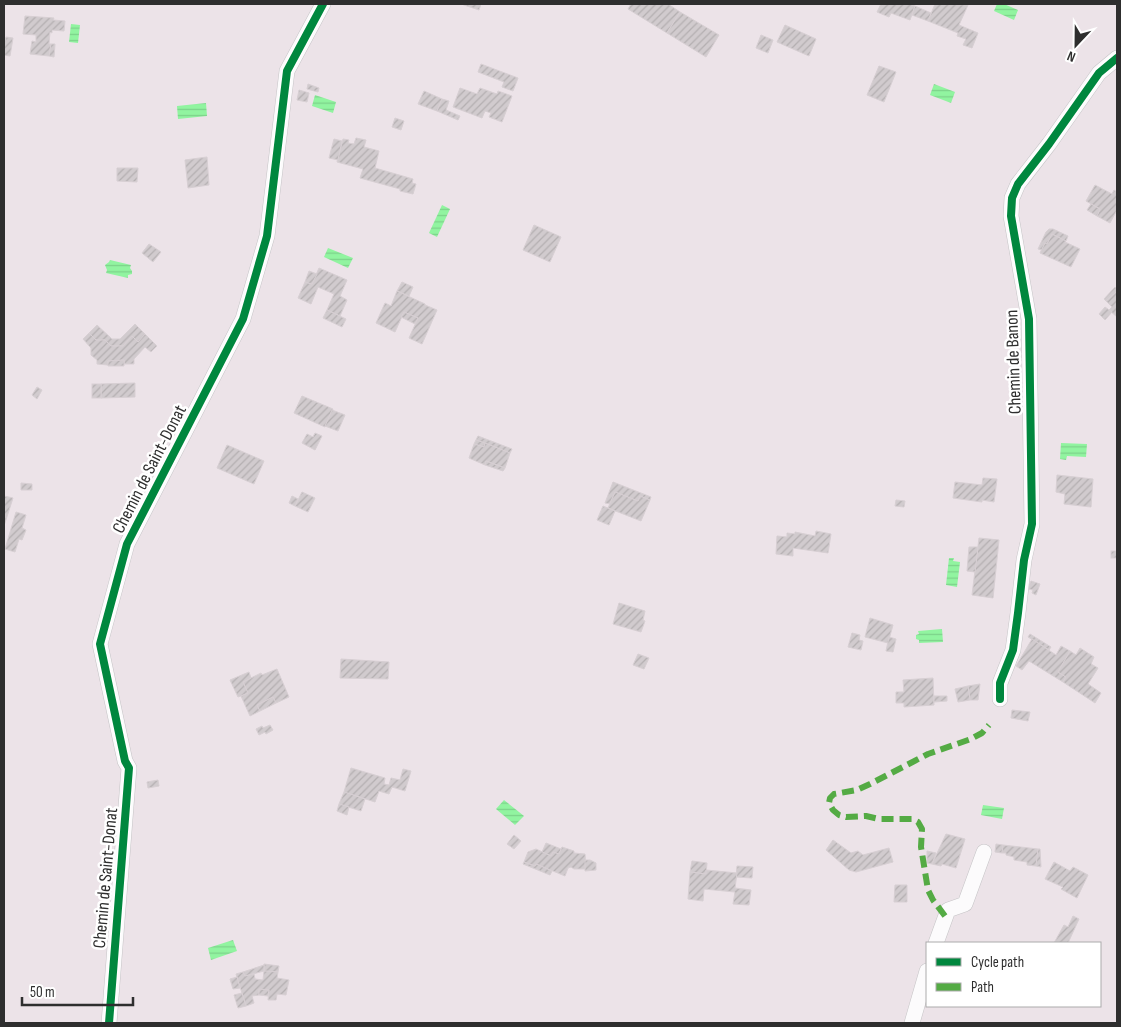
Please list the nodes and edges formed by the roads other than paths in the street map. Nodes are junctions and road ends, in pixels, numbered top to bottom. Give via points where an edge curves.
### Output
1 (323, 4) edge
2 (1117, 58) edge
3 (1000, 699) dead end
4 (984, 852) dead end
5 (936, 942) edge
6 (926, 974) edge
7 (108, 1023) edge
8 (912, 1023) edge

1 - 7 street, Chemin de Saint-Donat via 287,71 267,236 243,319 127,544 100,644 129,768
2 - 3 street, Chemin de Banon via 1099,74 1018,184 1012,198 1011,216 1029,319 1032,524 1024,560 1013,650 1000,683
4 - 5 street via 965,904 948,910
6 - 8 street

